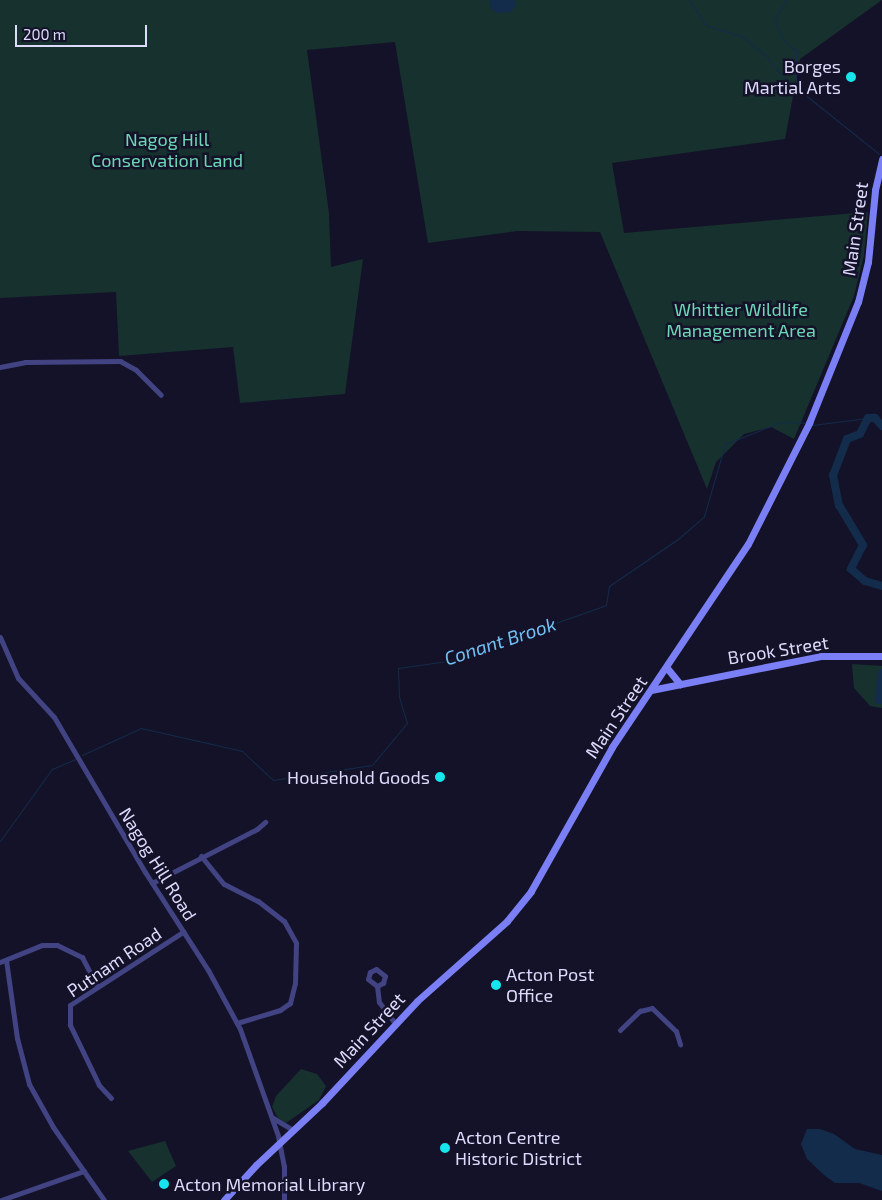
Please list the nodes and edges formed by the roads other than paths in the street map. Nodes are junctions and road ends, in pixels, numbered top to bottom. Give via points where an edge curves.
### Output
1 (882, 159) edge
2 (0, 367) edge
3 (161, 395) dead end
4 (0, 637) edge
5 (881, 656) edge
6 (667, 668) junction
7 (680, 684) junction
8 (652, 690) junction
9 (265, 822) dead end
10 (201, 856) junction
11 (152, 883) junction
12 (183, 932) junction
13 (3, 961) edge
14 (97, 986) junction
15 (377, 986) dead end
16 (237, 1023) junction
17 (395, 1023) junction
18 (620, 1030) dead end
19 (680, 1044) dead end
20 (111, 1098) dead end
21 (273, 1118) junction
22 (293, 1130) junction
23 (278, 1144) junction
24 (84, 1170) junction
25 (0, 1200) edge
26 (104, 1200) edge
27 (224, 1200) edge
28 (284, 1200) edge

1 - 6 main road, Main Street via 875,190 868,262 858,302 828,380 748,544
2 - 3 street via 25,362 120,361 136,370
4 - 11 street, Nagog Hill Road via 18,678 54,717
5 - 7 main road, Brook Street via 821,656
6 - 7 main road
6 - 8 main road, Main Street
7 - 8 main road, Brook Street
8 - 17 main road, Main Street via 582,796 531,892 507,920
9 - 10 street
10 - 11 street
10 - 16 street via 224,884 284,920 296,943 295,990 290,1003 283,1009
11 - 12 street, Nagog Hill Road
12 - 14 street, Putnam Road
12 - 16 street, Nagog Hill Road
13 - 14 street via 42,945 57,944 82,957
13 - 24 street via 22,1067 42,1109
14 - 20 street, Putnam Road via 70,1005 68,1020 99,1085
15 - 17 street via 379,1002
16 - 21 street, Nagog Hill Road
17 - 22 main road, Main Street
18 - 19 street via 640,1011 652,1008 676,1031
21 - 22 street
21 - 23 street, Nagog Hill Road
22 - 23 main road, Main Street
23 - 27 main road, Main Street
23 - 28 street, Nagog Hill Road via 284,1166
24 - 25 street
24 - 26 street

